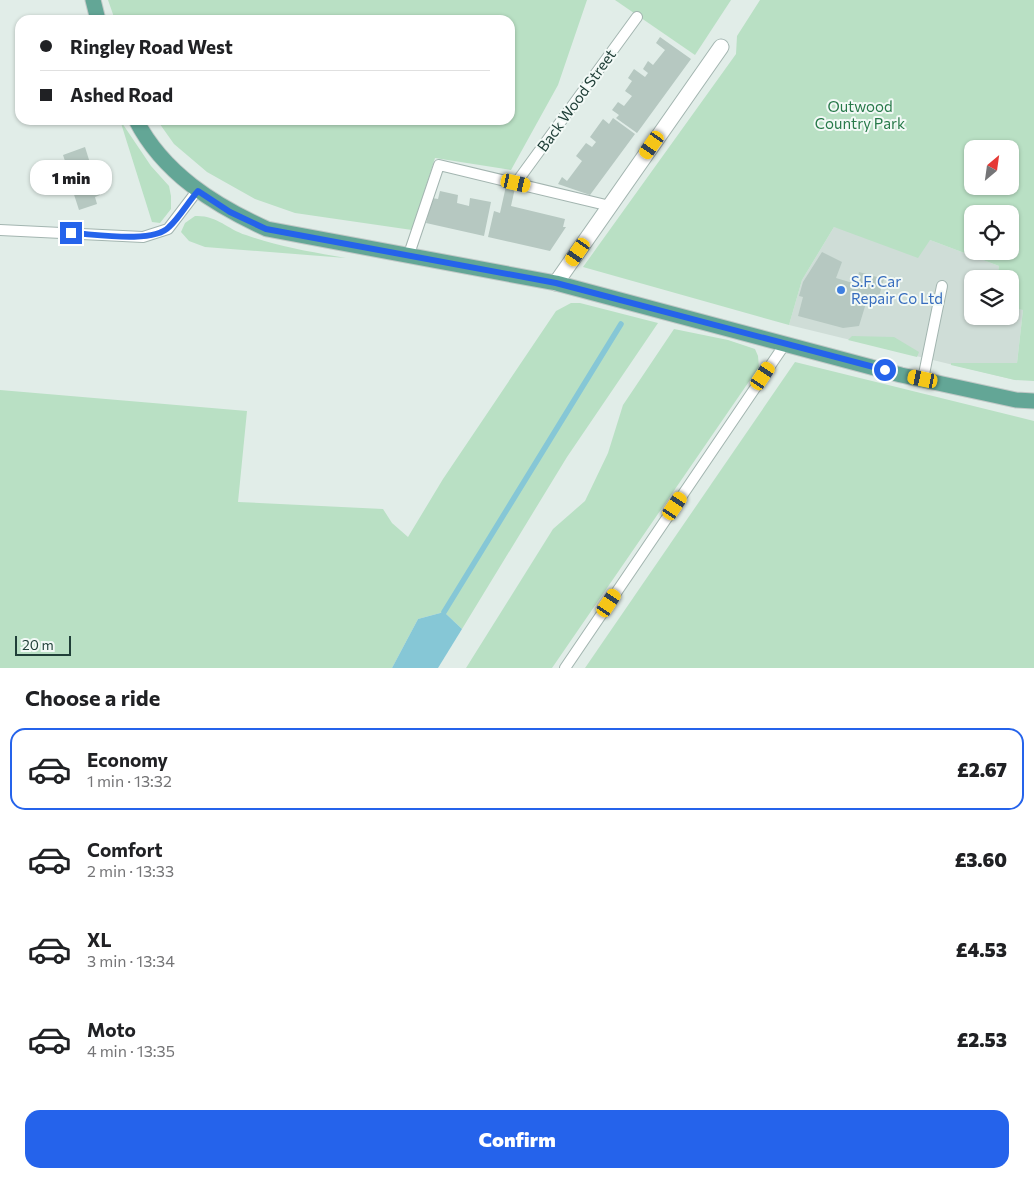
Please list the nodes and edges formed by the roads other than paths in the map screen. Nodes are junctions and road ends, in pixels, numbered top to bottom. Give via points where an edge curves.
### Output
1 (92, 0) edge
2 (96, 15) edge
3 (637, 17) dead end
4 (721, 47) dead end
5 (138, 125) edge
6 (516, 183) junction
7 (198, 191) junction
8 (610, 206) junction
9 (0, 230) edge
10 (408, 254) junction
11 (556, 283) junction
12 (942, 286) dead end
13 (785, 344) junction
14 (923, 379) junction
15 (1034, 402) edge
16 (565, 668) edge

1 - 2 main road
3 - 6 lane, Back Wood Street
4 - 8 street
5 - 7 main road via 169,166
6 - 8 lane
6 - 10 lane via 439,165
7 - 9 lane via 168,229 143,237
7 - 10 main road via 230,212 266,229
8 - 11 street
10 - 11 main road
11 - 13 main road
12 - 14 lane
13 - 14 main road
13 - 16 lane
14 - 15 main road

